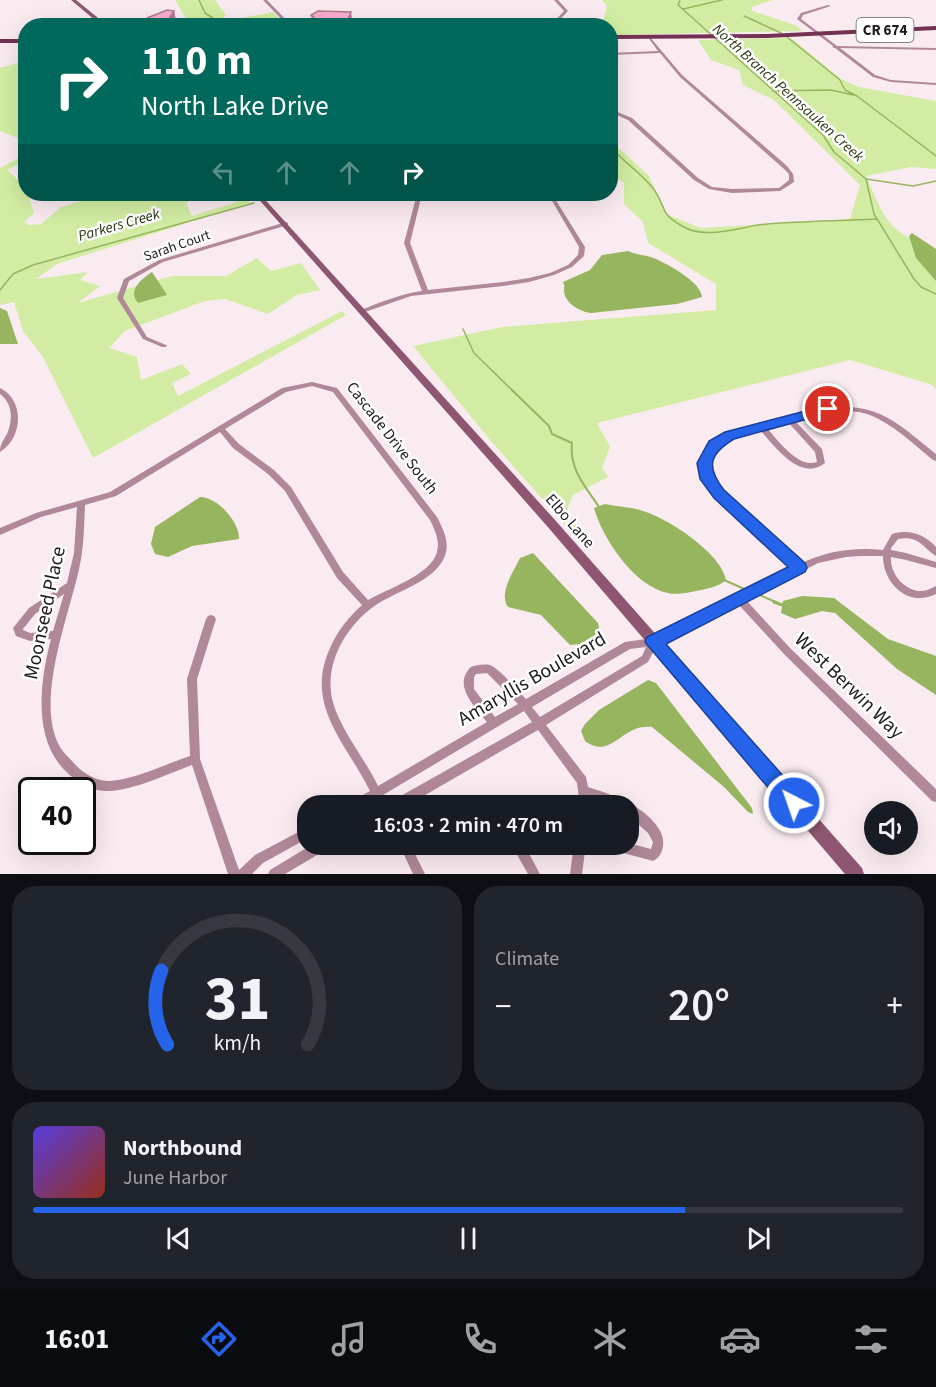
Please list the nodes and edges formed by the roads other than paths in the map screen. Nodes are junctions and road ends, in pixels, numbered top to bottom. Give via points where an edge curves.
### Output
1 (73, 0) edge
2 (266, 0) edge
3 (556, 0) edge
4 (830, 6) dead end
5 (96, 18) edge
6 (283, 18) edge
7 (560, 18) edge
8 (936, 27) edge
9 (817, 33) junction
10 (618, 37) edge
11 (648, 37) junction
12 (0, 41) edge
13 (18, 41) edge
14 (834, 47) junction
15 (936, 49) edge
16 (661, 52) junction
17 (618, 54) edge
18 (936, 84) edge
19 (618, 114) edge
20 (263, 201) edge
21 (416, 201) edge
22 (554, 201) edge
23 (286, 224) junction
24 (426, 292) junction
25 (363, 311) junction
26 (164, 346) dead end
27 (0, 390) edge
28 (789, 419) junction
29 (762, 427) junction
30 (221, 429) junction
31 (0, 449) edge
32 (936, 458) edge
33 (81, 505) junction
34 (0, 532) edge
35 (936, 553) edge
36 (887, 554) junction
37 (936, 565) edge
38 (799, 568) junction
39 (71, 585) junction
40 (936, 590) edge
41 (739, 599) junction
42 (368, 606) junction
43 (211, 619) dead end
44 (57, 635) junction
45 (654, 642) junction
46 (526, 706) junction
47 (494, 724) junction
48 (538, 724) junction
49 (195, 759) junction
50 (586, 791) junction
51 (376, 793) junction
52 (373, 795) edge
53 (413, 795) edge
54 (586, 795) edge
55 (596, 795) edge
56 (936, 797) edge
57 (639, 818) edge
58 (297, 838) edge
59 (639, 853) edge
60 (306, 855) edge
61 (410, 855) edge
62 (523, 855) edge
63 (579, 855) edge
64 (234, 874) edge
65 (243, 874) edge
66 (274, 874) edge
67 (419, 874) edge
68 (534, 874) edge
69 (576, 874) edge
70 (856, 874) edge

1 - 5 street
2 - 6 street
3 - 7 street via 567,11
4 - 9 street via 799,16
8 - 9 main road, CR 674
9 - 11 main road, CR 674
9 - 14 street
10 - 11 main road, CR 674
11 - 16 street
12 - 13 main road
14 - 15 street
14 - 18 street via 879,78
16 - 17 street
16 - 19 street via 681,76 785,167 793,178 790,184 757,191 711,188 700,183 630,119
20 - 23 street, Elbo Lane
21 - 24 street via 407,243
22 - 24 street via 580,242 581,256 574,265 544,277
23 - 25 street, Elbo Lane
23 - 26 street, Sarah Court via 161,261 126,280 120,298 145,338
24 - 25 street
25 - 45 street, Elbo Lane
27 - 31 street via 10,399 15,423
28 - 29 street
28 - 29 street via 819,451 821,463 816,467 792,459
28 - 32 street via 837,408 867,412 893,424
29 - 38 street via 729,435 714,444 706,456 705,471 727,502
30 - 33 street, Cascade Drive South via 125,489
30 - 42 street via 288,489 340,575
30 - 42 street, Cascade Drive South via 294,386 321,385 340,394 443,536 442,553 430,570
33 - 34 street, Cascade Drive South via 39,515
33 - 39 street, Moonseed Place
35 - 36 street via 927,543 907,534 891,538
36 - 37 street
36 - 38 street via 840,554
36 - 40 street via 890,572 905,590 922,596
38 - 41 street
39 - 44 street, Moonseed Place
39 - 44 street via 26,617 18,628 19,633 30,637
41 - 45 street
41 - 56 street, West Berwin Way
42 - 51 street, Cascade Drive South via 346,628 335,648 326,691 345,738
43 - 49 street via 192,679
44 - 49 street, Moonseed Place via 47,680 47,718 57,753 73,771 107,786
45 - 46 street, Amaryllis Boulevard via 628,645
45 - 48 street via 645,659
45 - 70 street, Elbo Lane
46 - 47 street, Amaryllis Boulevard
46 - 47 street via 494,673 488,669 474,670 469,675 468,690
46 - 48 street
47 - 51 street, Amaryllis Boulevard
48 - 50 street
48 - 53 street
49 - 64 street
50 - 54 street
50 - 55 street
51 - 52 street, Amaryllis Boulevard
57 - 59 street via 660,842 653,855
58 - 65 street via 259,859
60 - 66 street
61 - 67 street
62 - 68 street
63 - 69 street

